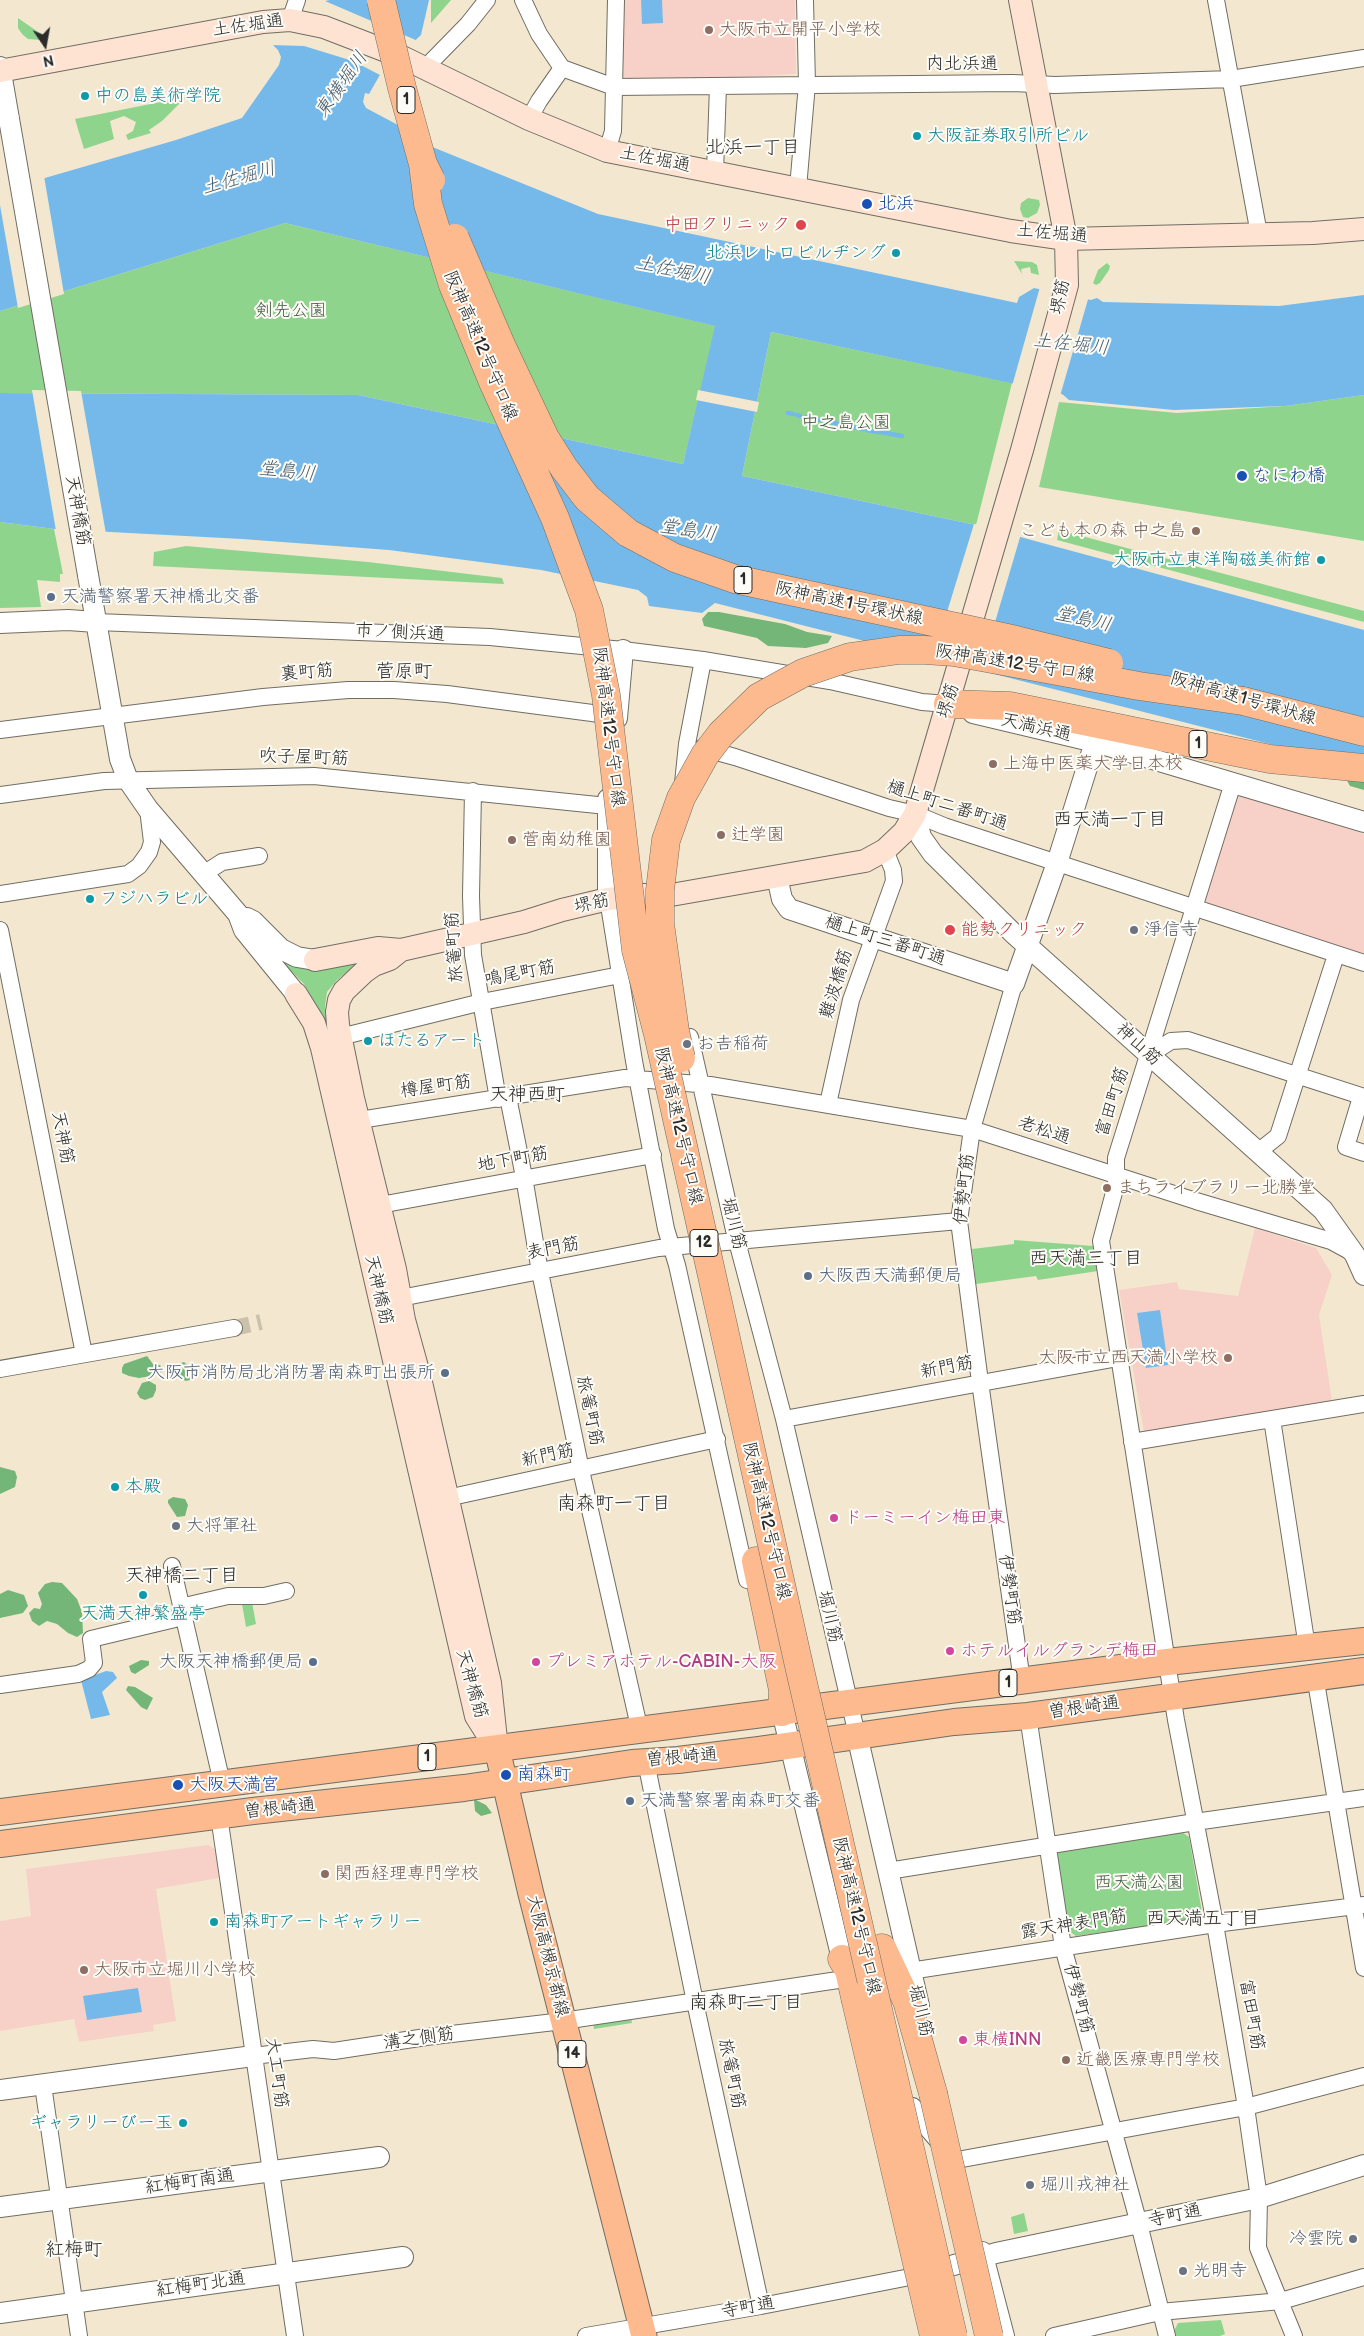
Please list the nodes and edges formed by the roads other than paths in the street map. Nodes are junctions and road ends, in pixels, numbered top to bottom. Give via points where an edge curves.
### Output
1 (381, 0) edge
2 (487, 0) edge
3 (523, 0) edge
4 (616, 0) edge
5 (805, 0) edge
6 (1020, 0) edge
7 (1216, 0) edge
8 (286, 13) edge
9 (1364, 58) edge
10 (426, 68) junction
11 (562, 68) junction
12 (0, 69) edge
13 (1231, 79) junction
14 (807, 84) junction
15 (1036, 84) junction
16 (718, 86) junction
17 (614, 87) junction
18 (529, 120) junction
19 (608, 151) junction
20 (423, 164) junction
21 (715, 172) junction
22 (798, 188) junction
23 (1364, 228) edge
24 (1260, 234) junction
25 (1066, 239) junction
26 (96, 622) junction
27 (0, 623) edge
28 (623, 650) junction
29 (703, 660) junction
30 (950, 698) junction
31 (1243, 701) junction
32 (112, 716) junction
33 (617, 716) junction
34 (0, 730) edge
35 (1364, 732) edge
36 (1095, 742) junction
37 (687, 744) junction
38 (1364, 768) edge
39 (128, 780) junction
40 (1232, 783) junction
41 (473, 791) junction
42 (0, 795) edge
43 (607, 806) junction
44 (148, 809) junction
45 (916, 814) junction
46 (1364, 822) edge
47 (885, 850) junction
48 (258, 856) dead end
49 (1056, 863) junction
50 (205, 873) junction
51 (777, 877) junction
52 (0, 894) edge
53 (642, 895) junction
54 (671, 895) junction
55 (608, 899) junction
56 (1194, 908) junction
57 (238, 914) junction
58 (0, 930) edge
59 (473, 933) junction
60 (873, 936) junction
61 (1028, 946) junction
62 (401, 950) junction
63 (636, 950) junction
64 (1336, 955) junction
65 (314, 960) joint
66 (1364, 963) edge
67 (620, 975) junction
68 (1014, 984) junction
69 (296, 994) joint
70 (480, 1002) junction
71 (339, 1031) junction
72 (1149, 1055) junction
73 (1298, 1076) junction
74 (638, 1079) junction
75 (678, 1082) junction
76 (700, 1084) junction
77 (1363, 1097) edge
78 (503, 1098) junction
79 (828, 1104) junction
80 (349, 1121) junction
81 (972, 1129) junction
82 (1258, 1152) junction
83 (1364, 1153) edge
84 (653, 1155) junction
85 (1116, 1175) junction
86 (524, 1177) junction
87 (380, 1205) junction
88 (959, 1221) junction
89 (737, 1240) junction
90 (714, 1243) junction
91 (672, 1247) junction
92 (1359, 1256) edge
93 (540, 1272) junction
94 (1364, 1275) edge
95 (391, 1300) junction
96 (234, 1328) tunnel mouth
97 (84, 1354) junction
98 (1118, 1358) junction
99 (0, 1368) edge
100 (980, 1382) junction
101 (1364, 1404) edge
102 (784, 1419) junction
103 (1272, 1419) junction
104 (757, 1433) dead end
105 (717, 1439) junction
106 (1132, 1442) junction
107 (581, 1470) junction
108 (436, 1500) junction
109 (172, 1566) dead end
110 (286, 1591) dead end
111 (181, 1606) junction
112 (1364, 1640) edge
113 (1307, 1647) junction
114 (1167, 1662) junction
115 (1364, 1671) edge
116 (1315, 1676) junction
117 (1022, 1681) junction
118 (0, 1684) edge
119 (1172, 1696) junction
120 (850, 1704) junction
121 (782, 1712) junction
122 (1028, 1716) junction
123 (640, 1731) junction
124 (857, 1735) junction
125 (791, 1745) junction
126 (497, 1749) junction
127 (646, 1762) junction
128 (504, 1781) junction
129 (222, 1783) junction
130 (1364, 1798) edge
131 (1335, 1803) junction
132 (0, 1812) edge
133 (219, 1816) junction
134 (1195, 1822) junction
135 (0, 1844) edge
136 (1047, 1846) junction
137 (888, 1871) junction
138 (858, 1876) dead end
139 (1358, 1906) edge
140 (1215, 1924) junction
141 (1064, 1947) junction
142 (882, 1948) junction
143 (1364, 1968) edge
144 (910, 1971) junction
145 (845, 1978) junction
146 (695, 2002) junction
147 (563, 2021) junction
148 (254, 2056) junction
149 (1364, 2076) edge
150 (43, 2085) junction
151 (0, 2090) edge
152 (1246, 2107) junction
153 (912, 2108) junction
154 (1113, 2131) junction
155 (380, 2157) dead end
156 (957, 2160) junction
157 (1364, 2165) edge
158 (270, 2172) junction
159 (1259, 2198) junction
160 (60, 2199) junction
161 (0, 2207) edge
162 (1140, 2224) junction
163 (403, 2257) dead end
164 (983, 2257) junction
165 (949, 2266) junction
166 (286, 2273) junction
167 (910, 2277) junction
168 (1364, 2277) edge
169 (1281, 2302) junction
170 (74, 2303) junction
171 (761, 2306) junction
172 (1160, 2312) junction
173 (0, 2313) edge
174 (642, 2331) edge
175 (79, 2336) edge
176 (295, 2336) edge
177 (586, 2336) edge
178 (926, 2336) edge
179 (934, 2336) edge
180 (954, 2336) edge
181 (964, 2336) edge
182 (972, 2336) edge
183 (989, 2336) edge
184 (1004, 2336) edge
185 (1054, 2336) edge
186 (1167, 2336) edge
187 (1294, 2336) edge

1 - 20 highway, 阪神高速1号環状線 / 1, bridge
2 - 10 street
3 - 11 street via 539,34
4 - 17 street
5 - 14 street
6 - 15 main road, 堺筋
7 - 13 street
8 - 10 main road, 土佐堀通
8 - 12 main road, 土佐堀通
9 - 13 street, 内北浜通
10 - 18 main road, 土佐堀通
11 - 17 street, 内北浜通
11 - 18 street
12 - 26 street, 天神橋筋, bridge
13 - 15 street, 内北浜通
13 - 24 street
14 - 15 street, 内北浜通
14 - 16 street, 内北浜通
14 - 22 street
15 - 25 main road, 堺筋
16 - 17 street, 内北浜通
16 - 21 street
17 - 19 street via 613,131
18 - 19 main road, 土佐堀通
19 - 21 main road, 土佐堀通
20 - 31 highway, 阪神高速1号環状線 / 1, bridge via 545,438 587,498 628,533 675,558 735,579 1016,640 1140,670
20 - 63 highway, 阪神高速12号守口線 / 12, bridge via 428,204 453,285 555,518 589,610 606,696
21 - 22 main road, 土佐堀通
22 - 25 main road, 土佐堀通
23 - 24 main road, 土佐堀通
24 - 25 main road, 土佐堀通
25 - 30 main road, 堺筋, bridge via 1065,292
26 - 27 street
26 - 28 street, 市ノ側浜通 via 472,636
26 - 32 street, 天神橋筋
28 - 29 street, 市ノ側浜通
28 - 33 street
29 - 30 street, 天満浜通 via 830,681 922,702
29 - 37 street, 堀川筋
30 - 36 street, 天満浜通 via 970,712
30 - 38 highway, 1 via 1033,710 1270,759
30 - 45 main road, 堺筋
31 - 35 highway, 阪神高速1号環状線 / 1
31 - 142 highway, 阪神高速12号守口線 / 12, bridge via 1139,686 954,652 899,650 850,657 781,684 759,697 739,716 705,755 691,777 666,840 660,909 675,1030
32 - 33 street, 裏町筋 via 348,690 456,695
32 - 34 street, 裏町筋
32 - 39 street, 天神橋筋 via 120,759
33 - 43 street
36 - 40 street, 天満浜通
36 - 49 street, 伊勢町筋
37 - 45 street, 樋上町二番町通
37 - 54 street, 堀川筋
39 - 41 street, 吹子屋町筋 via 314,776
39 - 42 street, 吹子屋町筋
39 - 44 street, 天神橋筋
40 - 46 street, 天満浜通
40 - 56 street, 富田町筋
41 - 43 street, 吹子屋町筋
41 - 59 street, 旅篭町筋
43 - 55 street
44 - 50 street, 天神橋筋
44 - 52 street via 152,842 149,852 128,874
45 - 47 main road, 堺筋 via 904,832
45 - 49 street, 樋上町二番町通
45 - 61 street, 神山筋 via 922,837 933,854
47 - 51 main road, 堺筋 via 865,861
47 - 60 street, 難波橋筋 via 894,880
48 - 50 street via 222,862
49 - 56 street, 樋上町二番町通
49 - 61 street, 伊勢町筋
50 - 57 street, 天神橋筋
51 - 54 main road, 堺筋
51 - 60 street, 樋上町三番町通 via 782,899 789,909
53 - 54 main road, 堺筋
53 - 55 main road, 堺筋
53 - 75 street
54 - 76 street, 堀川筋 via 668,925 673,958
55 - 59 main road, 堺筋
55 - 67 street
56 - 64 street, 樋上町二番町通
56 - 72 street, 富田町筋
57 - 65 street, 天神橋筋 via 253,921 271,941 288,953
57 - 69 street, 天神橋筋 via 244,930
58 - 97 street, 天神筋
59 - 62 main road, 堺筋
59 - 70 street, 旅篭町筋
60 - 68 street, 樋上町三番町通
60 - 79 street, 難波橋筋 via 851,1000
61 - 68 street, 伊勢町筋
61 - 72 street, 神山筋
62 - 65 main road, 堺筋 via 378,948
62 - 71 main road, 堺筋 via 390,959 374,965 349,986 339,1000
63 - 121 highway, bridge via 645,1037 660,1120 783,1690
63 - 180 highway, 阪神高速12号守口線 / 12, bridge via 658,1034 802,1679
64 - 66 street, 樋上町二番町通
64 - 73 street
67 - 70 street, 鳴尾町筋
67 - 74 street
68 - 81 street, 伊勢町筋
69 - 80 main road, 天神橋筋 via 317,1032
70 - 71 street, 鳴尾町筋
70 - 78 street, 旅篭町筋
71 - 80 main road, 天神橋筋
72 - 73 street via 1171,1041 1188,1040
72 - 82 street, 神山筋
72 - 85 street, 富田町筋 via 1116,1158
73 - 77 street
73 - 82 street via 1278,1136
74 - 75 street, 樽屋町筋
74 - 78 street, 樽屋町筋 via 625,1078
74 - 84 street
75 - 76 street, 老松通
75 - 90 street
76 - 79 street, 老松通
76 - 89 street, 堀川筋
77 - 83 street via 1346,1147
78 - 80 street, 樽屋町筋
78 - 86 street, 旅篭町筋
79 - 81 street, 老松通
80 - 87 main road, 天神橋筋
80 - 95 main road, 天神橋筋
81 - 85 street, 老松通
81 - 88 street, 伊勢町筋
82 - 92 street, 神山筋 via 1323,1210
84 - 86 street, 地下町筋
84 - 91 street
85 - 92 street, 老松通 via 1331,1241
85 - 98 street, 富田町筋 via 1101,1241
86 - 87 street, 地下町筋
86 - 93 street, 旅篭町筋
87 - 95 main road, 天神橋筋
88 - 89 street, 表門筋
88 - 100 street, 伊勢町筋
89 - 90 street, 表門筋
89 - 102 street, 堀川筋
90 - 91 street, 表門筋
90 - 104 street
91 - 93 street, 表門筋
91 - 105 street
92 - 94 street, 神山筋
93 - 95 street, 表門筋
93 - 107 street, 旅篭町筋
95 - 108 main road, 天神橋筋
96 - 97 street
97 - 99 street
98 - 100 street, 新門筋
98 - 106 street, 富田町筋
100 - 102 street, 新門筋
100 - 117 street, 伊勢町筋
101 - 103 street
102 - 120 street, 堀川筋
103 - 106 street
103 - 113 street
105 - 107 street, 新門筋
105 - 121 street via 772,1692
106 - 114 street, 富田町筋
107 - 108 street, 新門筋
107 - 123 street, 旅篭町筋
108 - 126 main road, 天神橋筋 via 476,1716
109 - 111 street
110 - 111 street via 264,1596 228,1596
111 - 118 street via 175,1619 91,1639 94,1663 78,1674
111 - 129 street
112 - 113 highway, 曽根崎通 / 1
113 - 114 highway, 曽根崎通 / 1
114 - 117 highway, 曽根崎通 / 1
114 - 119 street, 富田町筋
115 - 116 highway, 曽根崎通 / 1
116 - 119 highway, 曽根崎通 / 1
116 - 131 street
117 - 120 highway, 曽根崎通 / 1
119 - 122 highway, 曽根崎通 / 1
119 - 134 street, 富田町筋
120 - 121 highway, 曽根崎通 / 1
120 - 124 street, 堀川筋
121 - 123 highway, 曽根崎通 / 1
121 - 125 street
122 - 124 highway, 曽根崎通 / 1
122 - 136 street, 伊勢町筋
123 - 126 highway, 曽根崎通 / 1
124 - 125 highway, 曽根崎通 / 1
124 - 137 street, 堀川筋
125 - 127 highway, 曽根崎通 / 1
125 - 145 street
126 - 128 main road, 大阪高槻京都線 / 14
126 - 129 highway, 曽根崎通 / 1
127 - 128 highway, 曽根崎通 / 1
127 - 146 street, 旅篭町筋
128 - 133 highway, 曽根崎通 / 1
128 - 147 main road, 大阪高槻京都線 / 14
129 - 132 highway, 曽根崎通 / 1
130 - 131 street
131 - 134 street
131 - 139 street
133 - 135 highway, 曽根崎通 / 1
133 - 148 street, 大工町筋
134 - 136 street
134 - 140 street, 富田町筋
136 - 137 street
136 - 141 street, 伊勢町筋
137 - 144 street, 堀川筋
138 - 153 street
139 - 140 street, 露天神表門筋
139 - 143 street
140 - 141 street, 露天神表門筋
140 - 152 street, 富田町筋
141 - 144 street, 露天神表門筋
141 - 154 street, 伊勢町筋
142 - 182 highway, 阪神高速12号守口線 / 12
142 - 183 highway, bridge via 904,1994 918,2035
144 - 156 street, 堀川筋
145 - 146 street, 溝之側筋
145 - 167 street
145 - 179 highway, bridge
146 - 147 street, 溝之側筋
146 - 171 street, 旅篭町筋
147 - 148 street, 溝之側筋 via 334,2051 313,2049
147 - 174 main road, 大阪高槻京都線 / 14
148 - 150 street, 溝之側筋
148 - 158 street, 大工町筋
149 - 152 street
150 - 151 street, 溝之側筋
150 - 160 street
152 - 154 street
152 - 159 street, 富田町筋
153 - 156 street
153 - 165 street
154 - 156 street
154 - 162 street, 伊勢町筋
155 - 158 street, 紅梅町南通
156 - 164 street, 堀川筋
157 - 159 street, 寺町通
158 - 160 street, 紅梅町南通
158 - 166 street, 大工町筋
159 - 162 street, 寺町通
159 - 169 street, 富田町筋 via 1258,2248
160 - 161 street, 紅梅町南通
160 - 170 street
162 - 164 street, 寺町通
162 - 172 street, 伊勢町筋
163 - 166 street, 紅梅町北通
164 - 165 street, 寺町通
164 - 184 street, 堀川筋
165 - 167 street, 寺町通
165 - 181 street
166 - 170 street, 紅梅町北通
166 - 176 street, 大工町筋
167 - 171 street, 寺町通
167 - 178 street
168 - 169 street
169 - 172 street
169 - 187 street, 富田町筋
170 - 173 street, 紅梅町北通
170 - 175 street
171 - 174 street, 寺町通
172 - 185 street
172 - 186 street, 伊勢町筋
174 - 177 street, 寺町通

